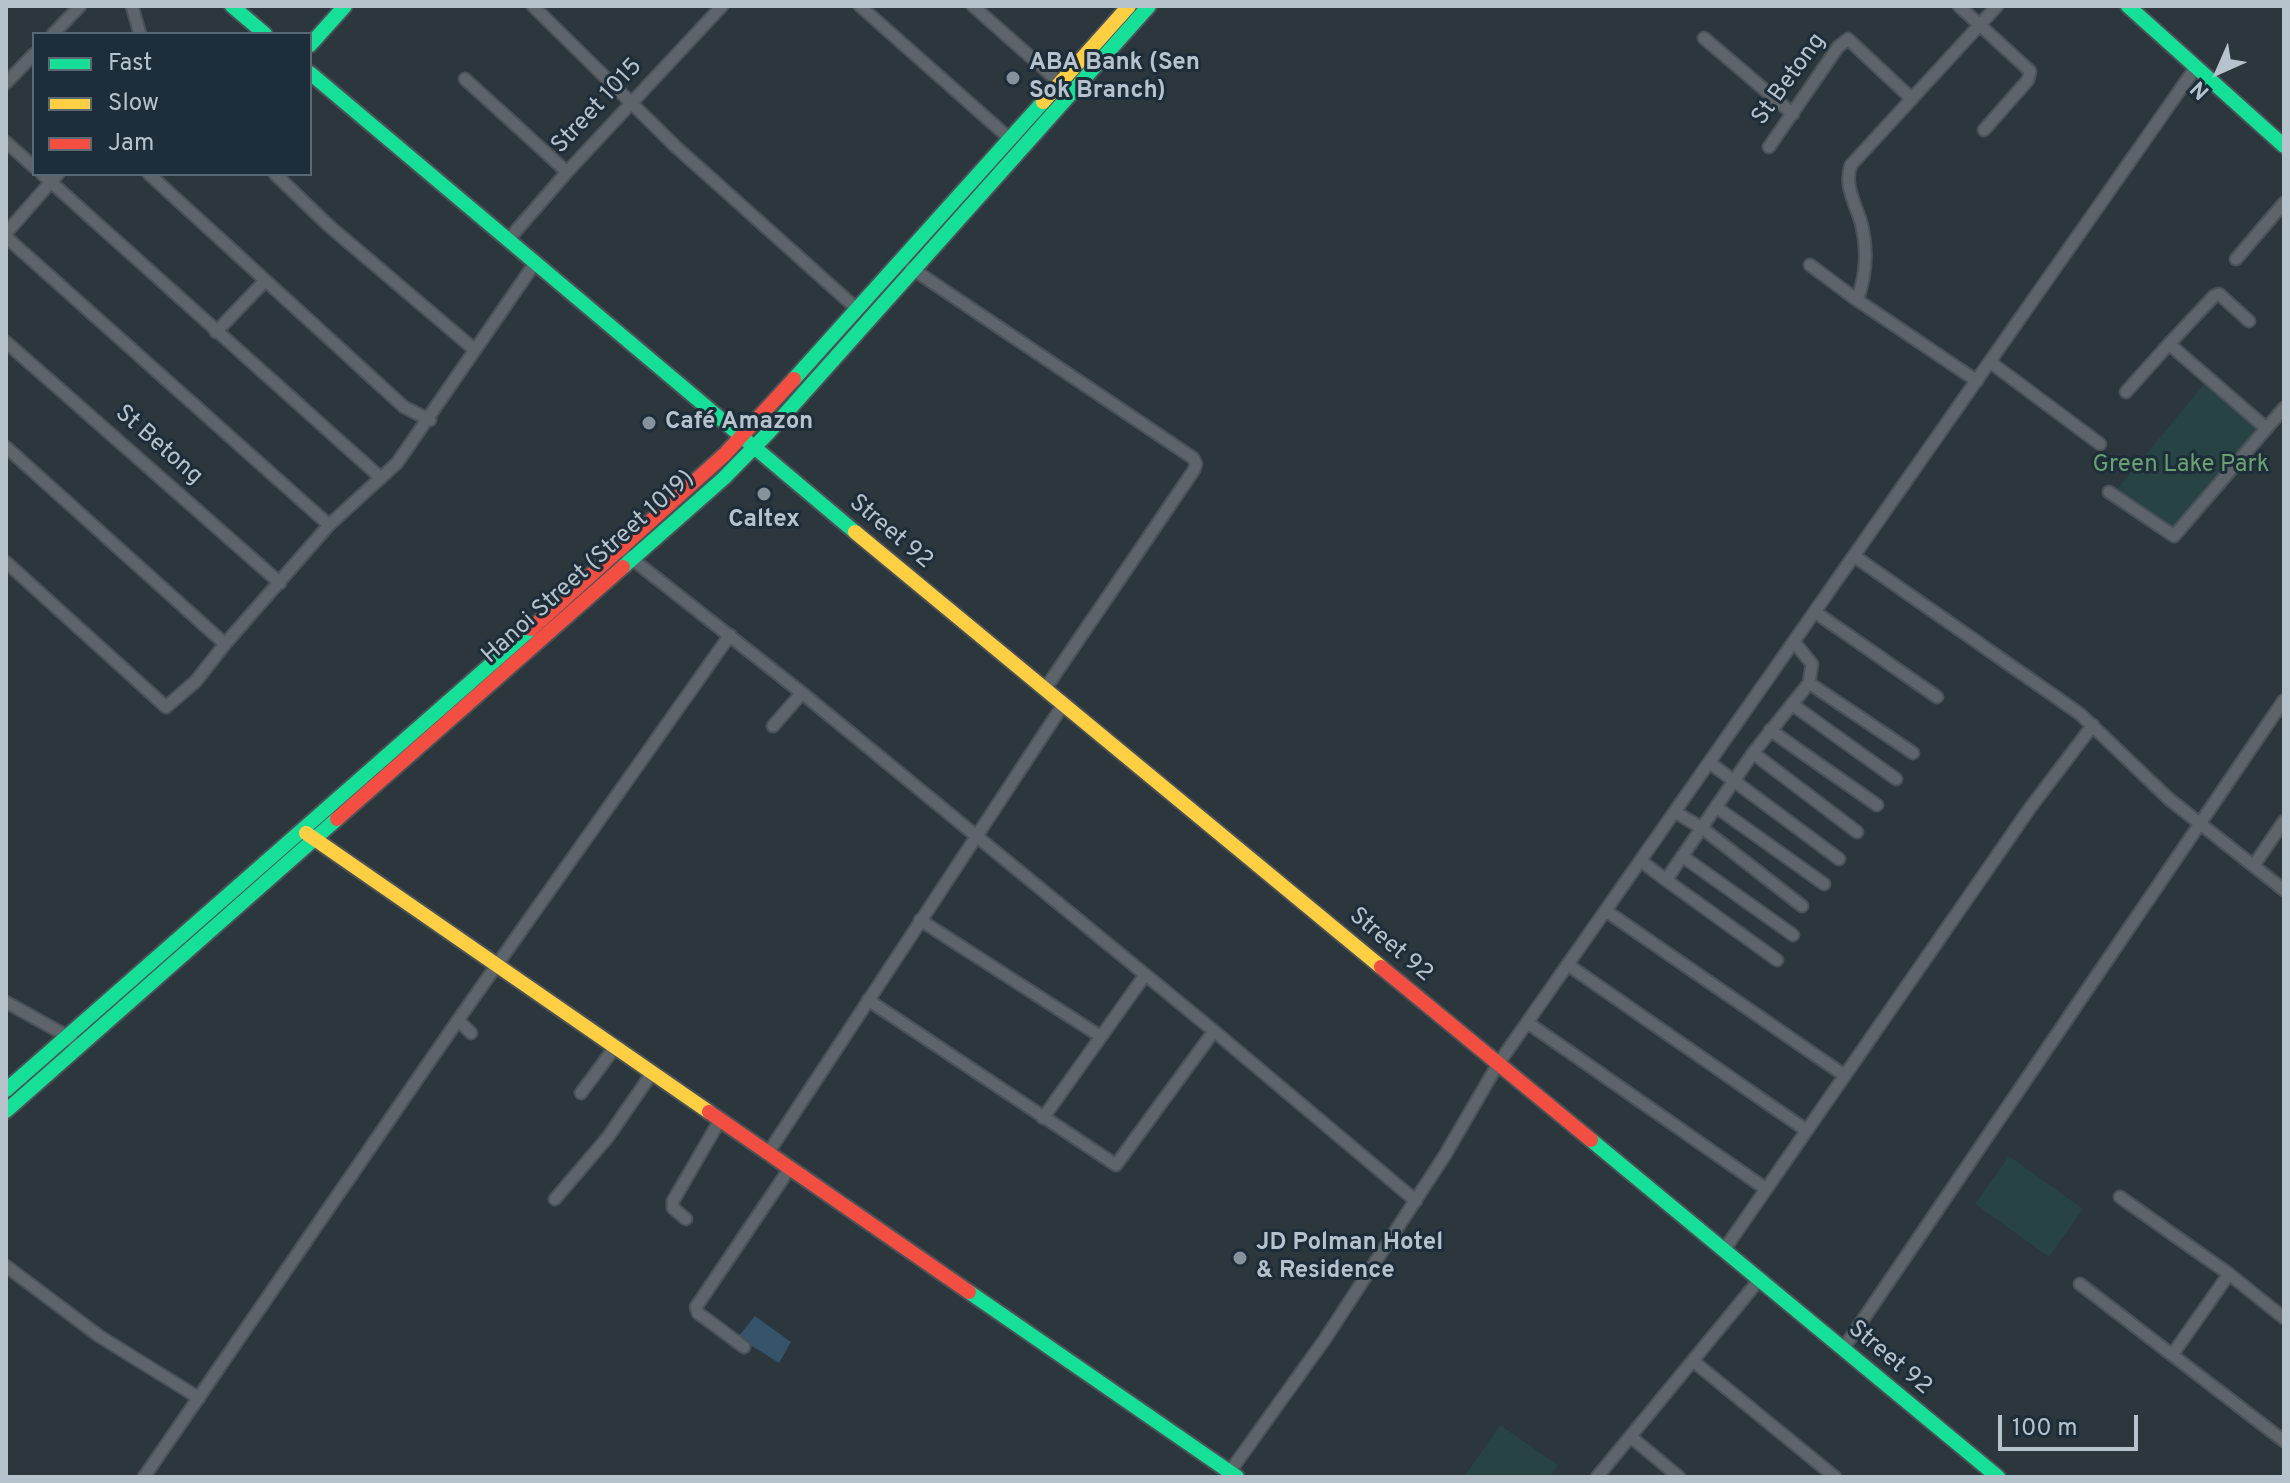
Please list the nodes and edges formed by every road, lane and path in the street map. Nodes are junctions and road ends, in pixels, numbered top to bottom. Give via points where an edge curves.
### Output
1 (80, 6) edge
2 (132, 6) edge
3 (232, 6) edge
4 (345, 6) edge
5 (533, 6) edge
6 (722, 6) edge
7 (860, 6) edge
8 (973, 6) edge
9 (1129, 6) edge
10 (1149, 6) edge
11 (1959, 6) edge
12 (1997, 6) edge
13 (2128, 6) edge
14 (1980, 25) junction
15 (55, 32) edge
16 (139, 32) edge
17 (263, 32) edge
18 (1704, 38) dead end
19 (312, 43) edge
20 (32, 56) edge
21 (2196, 67) junction
22 (312, 75) edge
23 (465, 79) dead end
24 (1059, 82) junction
25 (6, 83) edge
26 (1912, 99) junction
27 (632, 103) junction
28 (1793, 114) junction
29 (1984, 130) dead end
30 (1009, 138) junction
31 (6, 142) edge
32 (2284, 146) edge
33 (1769, 147) dead end
34 (32, 165) edge
35 (567, 172) junction
36 (151, 176) edge
37 (277, 176) edge
38 (50, 177) edge
39 (2284, 203) edge
40 (6, 235) edge
41 (508, 240) junction
42 (901, 259) junction
43 (2236, 259) dead end
44 (535, 263) junction
45 (1810, 265) dead end
46 (913, 270) junction
47 (265, 281) junction
48 (1857, 300) junction
49 (857, 309) junction
50 (2249, 321) dead end
51 (216, 332) junction
52 (6, 342) edge
53 (2169, 344) junction
54 (475, 350) junction
55 (1990, 362) junction
56 (1977, 381) junction
57 (2126, 392) dead end
58 (2284, 408) edge
59 (430, 420) junction
60 (2266, 428) junction
61 (741, 438) junction
62 (2100, 444) dead end
63 (6, 447) edge
64 (753, 448) junction
65 (381, 478) junction
66 (2109, 492) dead end
67 (329, 525) junction
68 (620, 550) junction
69 (1854, 556) junction
70 (633, 559) junction
71 (6, 562) edge
72 (280, 583) junction
73 (1815, 612) junction
74 (730, 635) junction
75 (1794, 642) junction
76 (225, 644) junction
77 (1809, 683) junction
78 (1045, 689) junction
79 (802, 693) junction
80 (1937, 697) dead end
81 (2284, 700) edge
82 (1063, 705) junction
83 (1793, 705) junction
84 (2093, 725) junction
85 (773, 726) dead end
86 (1770, 730) junction
87 (1753, 753) junction
88 (1913, 753) dead end
89 (1710, 763) junction
90 (1896, 779) dead end
91 (1734, 780) junction
92 (1877, 805) dead end
93 (1716, 807) junction
94 (1675, 812) junction
95 (2284, 821) edge
96 (2200, 823) junction
97 (1702, 828) junction
98 (1857, 832) dead end
99 (308, 834) junction
100 (975, 837) junction
101 (1682, 856) junction
102 (1839, 859) dead end
103 (1641, 861) junction
104 (2254, 865) junction
105 (1666, 880) junction
106 (1824, 884) dead end
107 (2284, 890) edge
108 (1802, 906) dead end
109 (1606, 911) junction
110 (920, 920) junction
111 (1793, 935) dead end
112 (1777, 960) dead end
113 (1568, 965) junction
114 (499, 966) junction
115 (1145, 975) junction
116 (868, 1000) junction
117 (6, 1002) edge
118 (458, 1020) junction
119 (1528, 1023) junction
120 (1214, 1031) junction
121 (471, 1033) dead end
122 (67, 1036) junction
123 (1100, 1036) junction
124 (615, 1047) junction
125 (78, 1048) junction
126 (1498, 1064) junction
127 (652, 1073) junction
128 (1844, 1075) junction
129 (6, 1090) edge
130 (581, 1093) dead end
131 (6, 1111) edge
132 (1043, 1118) junction
133 (720, 1120) junction
134 (1806, 1130) junction
135 (768, 1153) junction
136 (790, 1168) junction
137 (1766, 1189) junction
138 (2120, 1197) dead end
139 (555, 1199) dead end
140 (1416, 1201) junction
141 (686, 1219) dead end
142 (1724, 1250) junction
143 (6, 1266) edge
144 (2229, 1274) junction
145 (1759, 1280) junction
146 (2080, 1284) dead end
147 (2284, 1318) edge
148 (744, 1347) dead end
149 (1843, 1349) junction
150 (2172, 1355) junction
151 (1693, 1361) junction
152 (199, 1398) junction
153 (1631, 1437) junction
154 (2284, 1441) edge
155 (1231, 1475) edge
156 (1991, 1475) edge
157 (144, 1477) edge
158 (1597, 1477) edge
159 (1679, 1477) edge
160 (1835, 1477) edge

1 - 15 street
2 - 16 street
3 - 17 main road
4 - 19 main road
5 - 27 street
6 - 27 street, Street 1015
7 - 30 street
8 - 24 street
9 - 24 main road, Hanoi Street (Street 1019)
10 - 46 main road, Hanoi Street (Street 1019)
11 - 14 street
12 - 14 street
13 - 21 main road
14 - 26 street
14 - 29 street via 2031,75
18 - 28 street
20 - 25 street
21 - 32 main road
21 - 55 street
22 - 41 main road, Street 92
23 - 35 street
24 - 30 main road, Hanoi Street (Street 1019)
26 - 28 street, St Betong via 1848,39
26 - 48 street via 1848,173 1865,246 1865,279
27 - 35 street, Street 1015
27 - 49 street
28 - 33 street, St Betong
30 - 42 main road, Hanoi Street (Street 1019)
31 - 34 street
35 - 41 street, Street 1015
36 - 47 street
37 - 54 street
38 - 40 street
38 - 51 street
39 - 43 street
40 - 67 street
41 - 44 main road, Street 92
42 - 46 street
42 - 49 main road, Hanoi Street (Street 1019)
44 - 54 street
44 - 61 main road, Street 92
45 - 48 street
46 - 64 main road, Hanoi Street (Street 1019)
46 - 78 street via 1196,464
47 - 51 street
47 - 59 street via 404,407
48 - 56 street
49 - 61 main road, Hanoi Street (Street 1019)
50 - 53 street via 2219,294
51 - 65 street
52 - 72 street, St Betong
53 - 57 street
53 - 60 street
54 - 59 street
55 - 56 street
55 - 62 street
56 - 69 street
58 - 60 street
59 - 65 street
60 - 66 street via 2174,536
61 - 64 main road, Street 92
61 - 68 main road, Hanoi Street (Street 1019)
63 - 76 street
64 - 70 main road, Hanoi Street (Street 1019)
64 - 78 main road, Street 92
65 - 67 street
67 - 72 street
68 - 70 street
68 - 99 main road, Hanoi Street (Street 1019)
69 - 73 street
69 - 84 street
70 - 74 street
70 - 99 main road, Hanoi Street (Street 1019)
71 - 76 street via 166,707 196,681
72 - 76 street
73 - 75 street
73 - 80 street
74 - 79 street
74 - 114 street
75 - 77 street via 1812,664
75 - 89 street
77 - 83 street
77 - 88 street
78 - 82 main road, Street 92
79 - 85 street
79 - 100 street
81 - 96 street
82 - 100 street
82 - 126 main road, Street 92
83 - 86 street
83 - 90 street
84 - 96 street
84 - 128 street
86 - 87 street
86 - 92 street
87 - 91 street
87 - 98 street
89 - 91 street
89 - 94 street
91 - 93 street
91 - 102 street
93 - 97 street
93 - 106 street
94 - 97 street
94 - 103 street
95 - 104 street
96 - 104 street
96 - 149 street
97 - 101 street
97 - 108 street
99 - 114 main road
99 - 122 main road, Hanoi Street (Street 1019)
99 - 125 main road, Hanoi Street (Street 1019)
100 - 110 street
100 - 115 street
101 - 105 street
101 - 111 street
103 - 105 street
103 - 109 street
104 - 107 street
105 - 112 street
109 - 113 street
109 - 128 street
110 - 116 street
110 - 123 street
113 - 119 street
113 - 134 street
114 - 118 street
114 - 124 main road
115 - 120 street
115 - 123 street
116 - 132 street
116 - 135 street
117 - 122 street
118 - 121 street
118 - 152 street
119 - 126 street
119 - 137 street
120 - 132 street via 1116,1165
120 - 140 street
122 - 125 street
122 - 129 main road, Hanoi Street (Street 1019)
123 - 132 street
124 - 127 main road
124 - 130 street
125 - 131 main road, Hanoi Street (Street 1019)
126 - 140 street
126 - 142 main road, Street 92
127 - 133 main road
127 - 139 street via 608,1137
128 - 134 street
133 - 135 main road
133 - 141 street via 673,1201 673,1208
134 - 137 street
135 - 136 main road
136 - 148 street via 696,1307
136 - 155 main road
137 - 142 street
138 - 144 street
140 - 155 street
142 - 145 main road, Street 92
143 - 152 street via 99,1336
144 - 147 street
144 - 150 street
145 - 149 main road, Street 92
145 - 151 street
146 - 150 street
149 - 156 main road, Street 92
150 - 154 street
151 - 153 street
151 - 160 street
152 - 157 street
153 - 158 street
153 - 159 street

